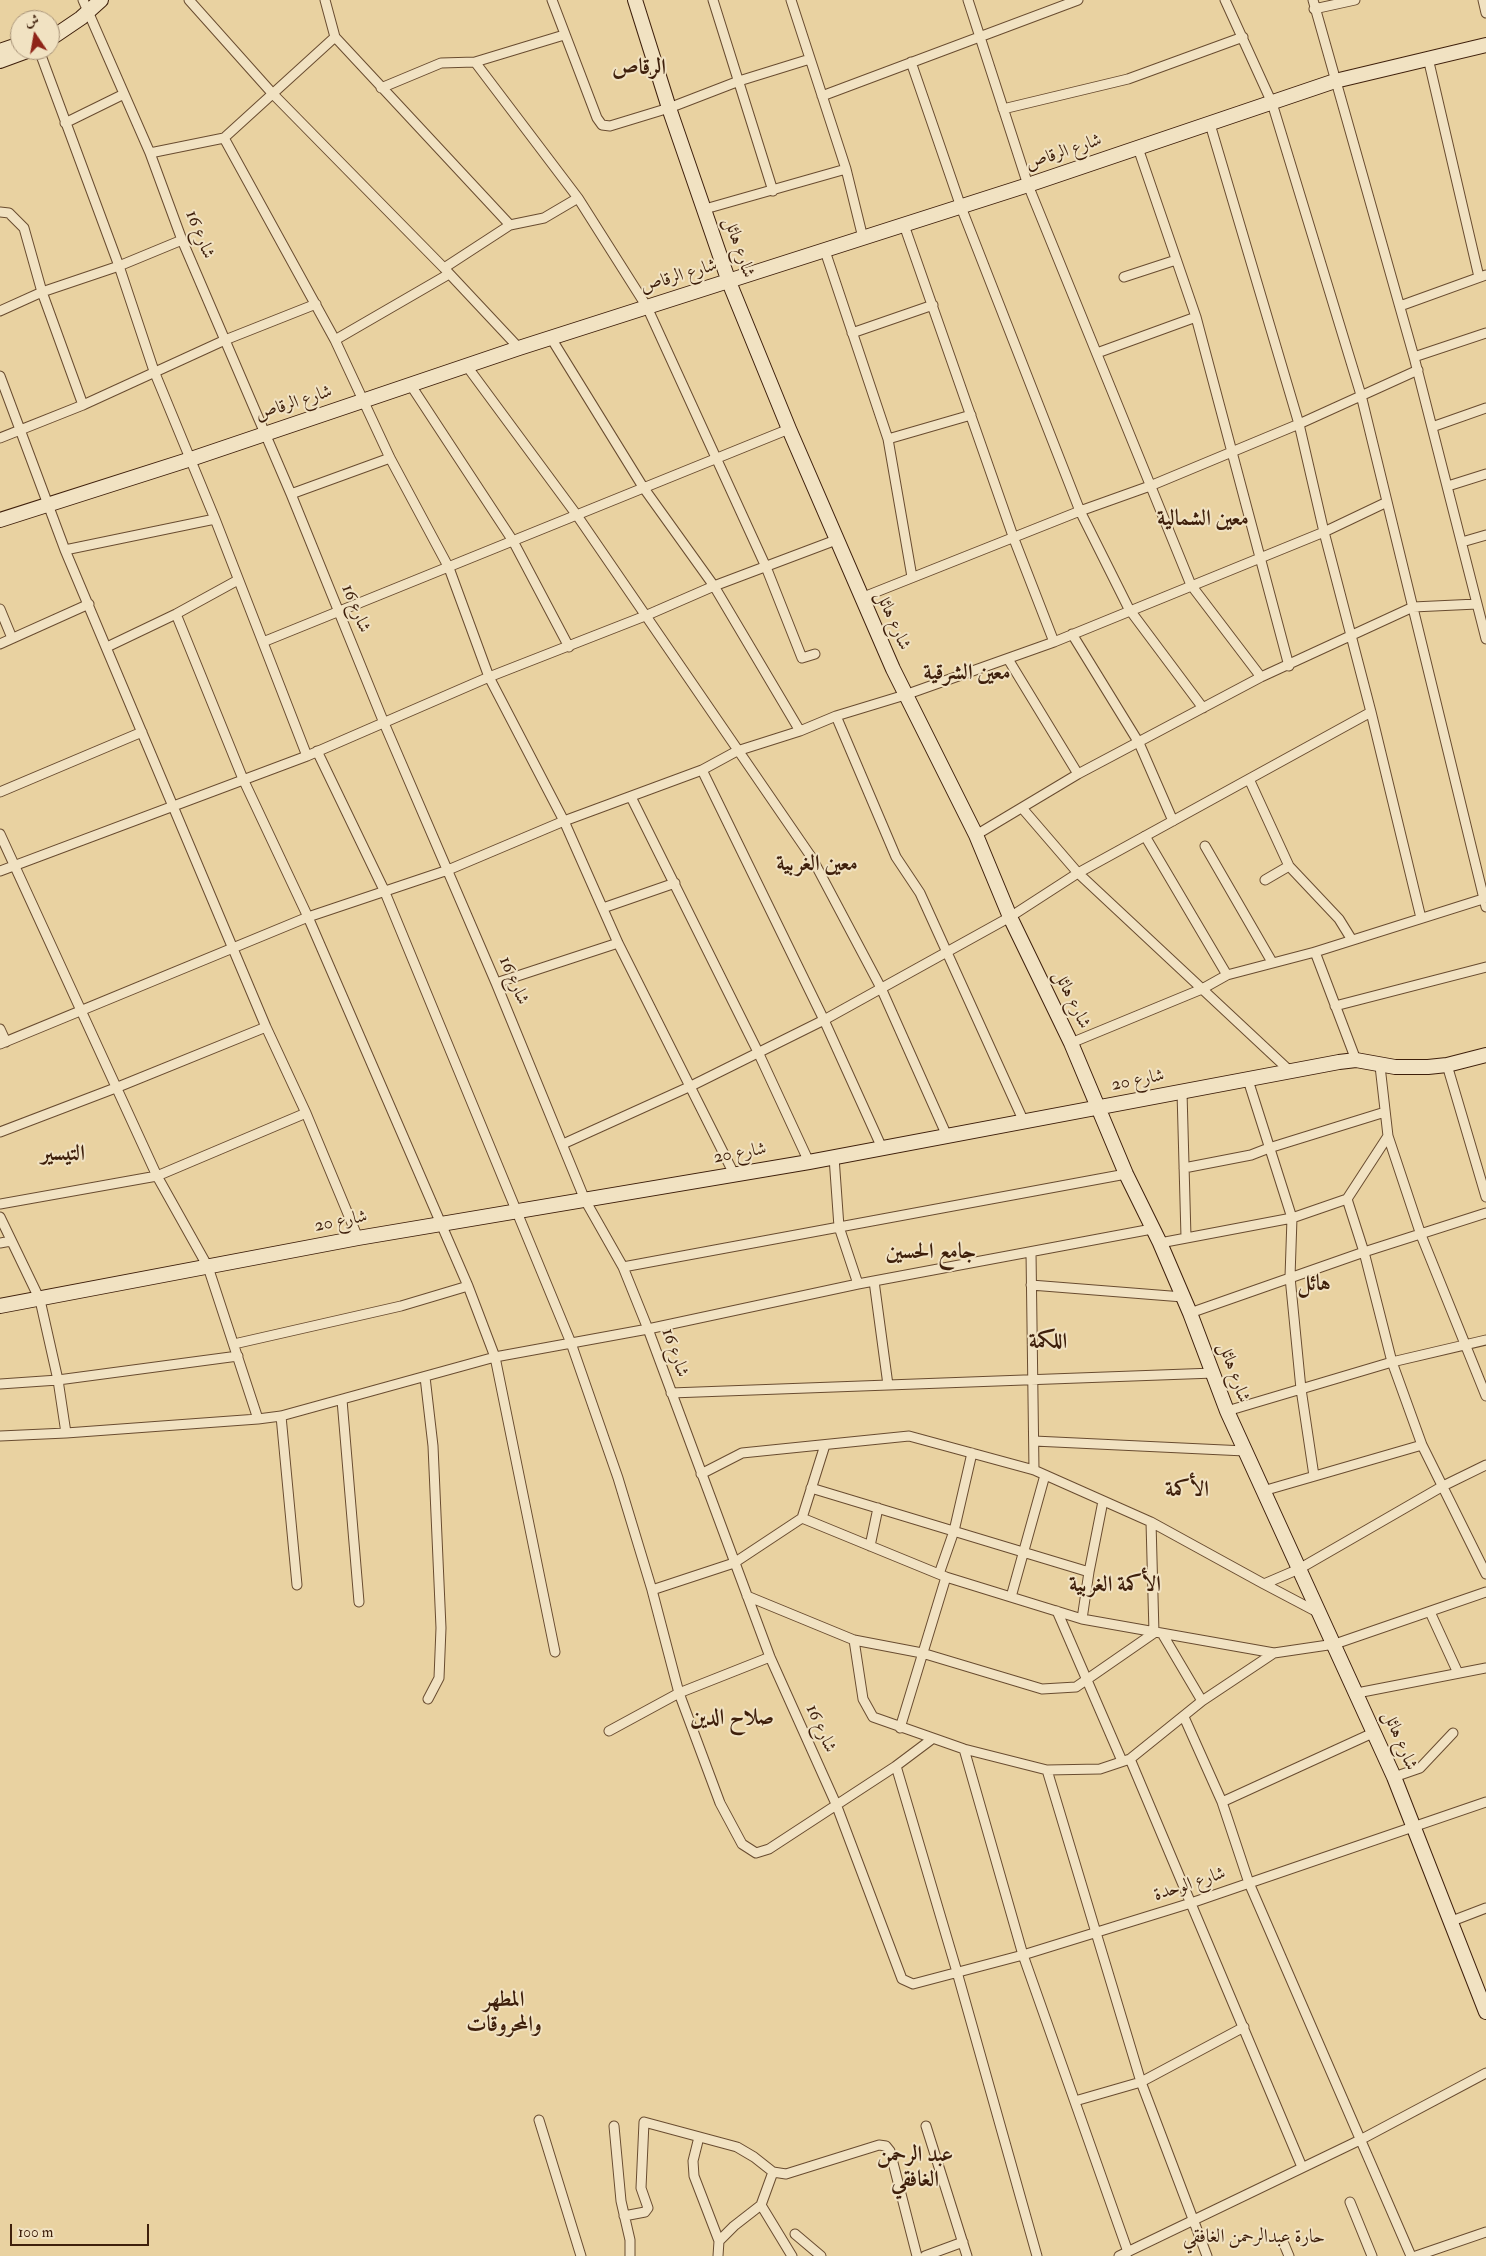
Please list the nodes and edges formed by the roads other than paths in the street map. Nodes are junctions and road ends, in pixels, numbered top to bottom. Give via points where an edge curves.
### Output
1 (101, 0) edge
2 (189, 0) edge
3 (325, 0) edge
4 (552, 0) edge
5 (635, 0) edge
6 (713, 0) edge
7 (791, 0) edge
8 (968, 0) edge
9 (1078, 0) edge
10 (1225, 0) edge
11 (1355, 0) edge
12 (1483, 0) edge
13 (86, 4) edge
14 (1313, 4) edge
15 (1486, 13) edge
16 (60, 23) edge
17 (60, 29) edge
18 (564, 35) junction
19 (981, 36) junction
20 (335, 37) junction
21 (1243, 37) junction
22 (1486, 45) edge
23 (1428, 58) junction
24 (810, 59) junction
25 (43, 60) edge
26 (475, 62) junction
27 (911, 62) junction
28 (1335, 81) junction
29 (739, 82) junction
30 (381, 88) junction
31 (272, 93) junction
32 (124, 94) junction
33 (822, 96) junction
34 (1272, 103) junction
35 (668, 108) junction
36 (1003, 109) junction
37 (65, 123) junction
38 (1210, 124) junction
39 (224, 138) junction
40 (1138, 148) junction
41 (150, 153) junction
42 (846, 169) junction
43 (1028, 185) junction
44 (773, 191) junction
45 (578, 198) junction
46 (961, 207) junction
47 (705, 209) junction
48 (0, 212) edge
49 (510, 225) junction
50 (904, 225) junction
51 (863, 238) junction
52 (182, 240) junction
53 (825, 251) junction
54 (1176, 260) junction
55 (119, 266) junction
56 (447, 271) junction
57 (1482, 276) edge
58 (1124, 277) dead end
59 (729, 282) junction
60 (42, 292) junction
61 (316, 304) junction
62 (933, 305) junction
63 (1400, 306) junction
64 (647, 307) junction
65 (0, 311) edge
66 (1196, 317) junction
67 (852, 333) junction
68 (1486, 333) edge
69 (551, 338) junction
70 (225, 340) junction
71 (335, 340) junction
72 (519, 348) junction
73 (1097, 353) junction
74 (1414, 357) junction
75 (466, 365) junction
76 (1418, 370) junction
77 (154, 371) junction
78 (0, 376) edge
79 (410, 384) junction
80 (1361, 395) junction
81 (362, 401) junction
82 (83, 404) junction
83 (1486, 408) edge
84 (971, 415) junction
85 (1298, 424) junction
86 (1432, 427) junction
87 (788, 429) junction
88 (20, 430) junction
89 (265, 433) junction
90 (0, 438) edge
91 (888, 439) junction
92 (1232, 452) junction
93 (390, 458) junction
94 (718, 458) junction
95 (191, 459) junction
96 (1486, 474) edge
97 (1150, 486) junction
98 (1448, 486) junction
99 (643, 487) junction
100 (291, 494) junction
101 (1387, 502) junction
102 (48, 504) junction
103 (1080, 511) junction
104 (576, 514) junction
105 (215, 519) junction
106 (0, 520) edge
107 (1324, 532) junction
108 (1486, 535) edge
109 (1014, 539) junction
110 (836, 540) junction
111 (513, 541) junction
112 (1462, 542) junction
113 (65, 550) junction
114 (1260, 557) junction
115 (766, 566) junction
116 (448, 568) junction
117 (912, 577) junction
118 (238, 580) junction
119 (1191, 585) junction
120 (714, 586) junction
121 (861, 598) junction
122 (89, 604) junction
123 (1477, 604) junction
124 (1413, 607) junction
125 (0, 608) edge
126 (1129, 609) junction
127 (339, 612) junction
128 (176, 614) junction
129 (645, 616) junction
130 (1072, 634) junction
131 (1351, 637) junction
132 (12, 638) junction
133 (1486, 639) edge
134 (263, 642) junction
135 (1054, 642) junction
136 (0, 644) edge
137 (570, 646) junction
138 (107, 647) junction
139 (815, 654) dead end
140 (1008, 658) junction
141 (1289, 666) junction
142 (489, 677) junction
143 (1261, 677) junction
144 (905, 695) junction
145 (1202, 708) junction
146 (1371, 712) junction
147 (836, 716) junction
148 (384, 723) junction
149 (800, 731) junction
150 (142, 732) junction
151 (1140, 743) junction
152 (317, 751) junction
153 (737, 751) junction
154 (307, 756) junction
155 (702, 770) junction
156 (1078, 774) junction
157 (243, 779) junction
158 (1249, 779) junction
159 (0, 792) edge
160 (632, 796) junction
161 (173, 805) junction
162 (1022, 808) junction
163 (1173, 821) junction
164 (564, 822) junction
165 (0, 834) edge
166 (976, 835) junction
167 (1145, 836) junction
168 (1206, 846) dead end
169 (15, 865) junction
170 (1290, 866) junction
171 (448, 870) junction
172 (0, 872) edge
173 (1078, 873) junction
174 (1265, 880) dead end
175 (675, 884) junction
176 (384, 890) junction
177 (1485, 901) edge
178 (603, 908) junction
179 (308, 917) junction
180 (1010, 917) junction
181 (1421, 918) junction
182 (1352, 940) junction
183 (618, 943) junction
184 (233, 947) junction
185 (947, 952) junction
186 (1315, 952) junction
187 (1272, 962) junction
188 (1486, 967) edge
189 (1227, 975) junction
190 (496, 983) junction
191 (881, 988) junction
192 (1202, 989) junction
193 (1335, 1006) junction
194 (81, 1012) junction
195 (824, 1020) junction
196 (266, 1027) junction
197 (0, 1029) edge
198 (3, 1043) edge
199 (1071, 1043) junction
200 (758, 1052) junction
201 (1486, 1055) edge
202 (1356, 1060) junction
203 (1447, 1065) junction
204 (1380, 1066) junction
205 (1291, 1072) junction
206 (1248, 1080) junction
207 (691, 1086) junction
208 (118, 1087) junction
209 (1182, 1092) junction
210 (1098, 1108) junction
211 (1385, 1112) junction
212 (306, 1113) junction
213 (1024, 1122) junction
214 (0, 1132) edge
215 (947, 1136) junction
216 (1388, 1136) junction
217 (563, 1144) junction
218 (882, 1148) junction
219 (1269, 1148) junction
220 (834, 1157) junction
221 (809, 1162) junction
222 (1184, 1168) junction
223 (734, 1174) junction
224 (1126, 1174) junction
225 (157, 1176) junction
226 (1486, 1197) edge
227 (1347, 1199) junction
228 (585, 1200) junction
229 (0, 1204) edge
230 (516, 1212) junction
231 (1486, 1213) edge
232 (0, 1217) edge
233 (1292, 1218) junction
234 (440, 1224) junction
235 (839, 1227) junction
236 (1152, 1229) junction
237 (1421, 1234) junction
238 (1186, 1237) junction
239 (358, 1238) junction
240 (11, 1241) junction
241 (1160, 1242) junction
242 (0, 1243) edge
243 (1031, 1252) junction
244 (1364, 1252) junction
245 (208, 1267) junction
246 (623, 1267) junction
247 (1290, 1277) junction
248 (874, 1281) junction
249 (858, 1284) junction
250 (1032, 1285) junction
251 (468, 1286) junction
252 (1183, 1297) junction
253 (40, 1300) junction
254 (0, 1306) edge
255 (1190, 1314) junction
256 (648, 1328) junction
257 (1486, 1340) edge
258 (571, 1343) junction
259 (234, 1344) junction
260 (1466, 1346) junction
261 (238, 1356) junction
262 (495, 1357) junction
263 (1392, 1362) junction
264 (1214, 1373) junction
265 (425, 1377) junction
266 (1033, 1379) junction
267 (58, 1380) junction
268 (0, 1384) edge
269 (888, 1385) junction
270 (1301, 1389) junction
271 (671, 1393) junction
272 (1486, 1396) edge
273 (342, 1400) junction
274 (1227, 1411) junction
275 (281, 1416) junction
276 (258, 1419) junction
277 (66, 1433) junction
278 (0, 1436) edge
279 (1034, 1441) junction
280 (825, 1445) junction
281 (1422, 1445) junction
282 (1245, 1451) junction
283 (972, 1453) junction
284 (1486, 1464) edge
285 (1034, 1470) junction
286 (701, 1474) junction
287 (1045, 1475) junction
288 (1314, 1476) junction
289 (1443, 1486) junction
290 (811, 1488) junction
291 (1263, 1491) junction
292 (1103, 1501) junction
293 (878, 1508) junction
294 (802, 1518) junction
295 (1151, 1522) junction
296 (954, 1531) junction
297 (870, 1546) junction
298 (1024, 1552) junction
299 (734, 1563) junction
300 (1298, 1569) junction
301 (1089, 1572) junction
302 (1486, 1574) edge
303 (943, 1576) junction
304 (1264, 1584) junction
305 (297, 1585) dead end
306 (652, 1590) junction
307 (1486, 1592) edge
308 (747, 1596) junction
309 (1011, 1597) junction
310 (359, 1602) dead end
311 (1057, 1611) junction
312 (1430, 1612) junction
313 (1321, 1615) junction
314 (1082, 1619) junction
315 (1159, 1634) junction
316 (854, 1640) junction
317 (1335, 1644) junction
318 (555, 1652) dead end
319 (922, 1653) junction
320 (1274, 1653) junction
321 (770, 1657) junction
322 (1486, 1668) edge
323 (1458, 1673) junction
324 (1086, 1680) junction
325 (679, 1692) junction
326 (1357, 1693) junction
327 (428, 1698) dead end
328 (1202, 1702) junction
329 (1184, 1717) junction
330 (900, 1728) junction
331 (610, 1731) dead end
332 (1375, 1732) junction
333 (1453, 1734) dead end
334 (932, 1739) junction
335 (964, 1749) junction
336 (1126, 1760) junction
337 (896, 1766) junction
338 (1047, 1770) junction
339 (1394, 1777) junction
340 (1222, 1802) junction
341 (1486, 1802) edge
342 (836, 1804) junction
343 (1414, 1826) junction
344 (1249, 1883) junction
345 (1191, 1903) junction
346 (1486, 1908) edge
347 (1452, 1920) junction
348 (1096, 1932) junction
349 (1023, 1955) junction
350 (957, 1972) junction
351 (902, 1979) joint
352 (1486, 2012) edge
353 (1244, 2027) junction
354 (1486, 2073) edge
355 (1141, 2082) junction
356 (1075, 2100) junction
357 (539, 2120) dead end
358 (614, 2126) dead end
359 (926, 2126) dead end
360 (699, 2137) junction
361 (1360, 2140) junction
362 (1302, 2167) junction
363 (773, 2172) junction
364 (1350, 2202) dead end
365 (761, 2205) junction
366 (624, 2216) junction
367 (1194, 2218) junction
368 (1486, 2232) edge
369 (795, 2234) dead end
370 (718, 2241) junction
371 (962, 2242) junction
372 (1284, 2244) dead end
373 (1128, 2252) junction
374 (581, 2256) edge
375 (630, 2256) edge
376 (718, 2256) edge
377 (792, 2256) edge
378 (821, 2256) edge
379 (917, 2256) edge
380 (924, 2256) edge
381 (967, 2256) edge
382 (1037, 2256) edge
383 (1118, 2256) edge
384 (1207, 2256) edge
385 (1289, 2256) edge
386 (1372, 2256) edge
387 (1411, 2256) edge
388 (1416, 2256) edge

1 - 13 street
2 - 31 street
3 - 20 street
4 - 18 street
5 - 35 street, شارع هائل
6 - 29 street
7 - 24 street
8 - 19 street
9 - 19 street
10 - 21 street
11 - 14 street
12 - 15 street
13 - 16 street
13 - 17 street
13 - 32 street, شارع 16
14 - 28 street
18 - 26 street
18 - 35 street via 602,125 610,126
19 - 27 street
19 - 36 street
20 - 30 street
20 - 31 street
21 - 34 street
21 - 36 street via 1128,79
22 - 23 street, شارع الرقاص
23 - 28 street, شارع الرقاص
23 - 57 street
24 - 29 street
24 - 33 street
25 - 37 street
26 - 30 street via 441,63
26 - 45 street
27 - 33 street
27 - 46 street
28 - 34 street, شارع الرقاص
28 - 63 street
29 - 35 street
29 - 44 street
30 - 49 street
31 - 39 street
31 - 56 street
32 - 37 street
32 - 41 street, شارع 16
33 - 42 street
34 - 38 street, شارع الرقاص
34 - 80 street
35 - 47 street, شارع هائل
36 - 43 street
37 - 55 street
38 - 40 street, شارع الرقاص
38 - 85 street
39 - 41 street
39 - 61 street
40 - 43 street, شارع الرقاص
40 - 54 street
41 - 52 street, شارع 16
42 - 44 street
42 - 51 street
43 - 46 street, شارع الرقاص
43 - 73 street
44 - 47 street
45 - 49 street via 544,218
45 - 64 street
46 - 50 street, شارع الرقاص
46 - 103 street
47 - 59 street, شارع هائل
48 - 60 street via 9,213 24,228
49 - 56 street
50 - 51 street, شارع الرقاص
50 - 62 street
51 - 53 street, شارع الرقاص
52 - 55 street
52 - 70 street, شارع 16
53 - 59 street, شارع الرقاص
53 - 67 street
54 - 58 street
54 - 66 street
55 - 60 street
55 - 77 street
56 - 71 street
56 - 72 street
57 - 63 street
59 - 64 street, شارع الرقاص
59 - 87 street, شارع هائل
60 - 65 street
60 - 82 street
61 - 70 street
61 - 71 street
62 - 67 street
62 - 84 street
63 - 74 street
64 - 69 street, شارع الرقاص
64 - 94 street
66 - 73 street
66 - 92 street
67 - 91 street
68 - 74 street
69 - 72 street, شارع الرقاص
69 - 99 street
70 - 77 street
70 - 89 street, شارع 16
71 - 81 street
72 - 75 street, شارع الرقاص
73 - 97 street
74 - 76 street
75 - 79 street, شارع الرقاص
75 - 104 street
76 - 80 street
76 - 86 street
77 - 82 street
77 - 95 street
78 - 88 street
79 - 81 street, شارع الرقاص
79 - 111 street
80 - 85 street
80 - 101 street
81 - 89 street, شارع الرقاص
81 - 93 street
82 - 88 street
83 - 86 street
84 - 91 street
84 - 109 street
85 - 92 street
85 - 107 street
86 - 98 street
87 - 94 street
87 - 110 street, شارع هائل
88 - 90 street
88 - 102 street
89 - 95 street, شارع الرقاص
89 - 100 street, شارع 16
91 - 117 street
92 - 97 street
92 - 114 street
93 - 100 street
93 - 116 street
94 - 99 street
94 - 115 street
95 - 102 street, شارع الرقاص
95 - 105 street
96 - 98 street
97 - 103 street
97 - 119 street
98 - 112 street
99 - 104 street
99 - 120 street
100 - 127 street, شارع 16
101 - 107 street
101 - 124 street
102 - 106 street, شارع الرقاص
102 - 113 street
103 - 109 street
103 - 126 street
104 - 111 street
104 - 129 street
105 - 113 street
105 - 118 street
107 - 114 street
107 - 131 street
108 - 112 street
109 - 117 street
109 - 135 street
110 - 115 street
110 - 121 street, شارع هائل
111 - 116 street
111 - 137 street
112 - 123 street
113 - 122 street
114 - 119 street
114 - 141 street
115 - 120 street
115 - 139 street via 802,658
116 - 127 street
116 - 142 street
117 - 121 street
118 - 128 street
118 - 134 street
119 - 126 street
119 - 143 street
120 - 129 street
120 - 149 street
121 - 144 street, شارع هائل
122 - 132 street
122 - 138 street
123 - 124 street
123 - 133 street
124 - 131 street
124 - 177 street
125 - 132 street
126 - 130 street
126 - 145 street
127 - 134 street
127 - 148 street, شارع 16
128 - 138 street
128 - 157 street
129 - 137 street
129 - 153 street
130 - 135 street
130 - 151 street
131 - 141 street
131 - 146 street
132 - 136 street
134 - 154 street
135 - 140 street
137 - 142 street
138 - 150 street
140 - 144 street
140 - 156 street
141 - 143 street
142 - 148 street
142 - 164 street
143 - 145 street
144 - 147 street
144 - 166 street, شارع هائل
145 - 151 street
146 - 158 street
146 - 181 street
147 - 149 street
147 - 185 street via 896,857 920,893
148 - 152 street
148 - 171 street, شارع 16
149 - 153 street
150 - 159 street
150 - 161 street
151 - 156 street
151 - 163 street
152 - 154 street
152 - 176 street
153 - 155 street
153 - 191 street via 812,858
154 - 157 street
155 - 160 street
155 - 195 street
156 - 162 street
157 - 161 street
157 - 179 street
158 - 163 street
158 - 170 street
160 - 164 street
160 - 175 street
161 - 169 street
161 - 184 street
162 - 166 street
162 - 173 street
163 - 167 street
164 - 171 street
164 - 178 street
165 - 169 street
166 - 180 street, شارع هائل
167 - 173 street
167 - 189 street
168 - 187 street
169 - 172 street
169 - 194 street
170 - 174 street
170 - 182 street via 1339,919
171 - 176 street
171 - 190 street, شارع 16
173 - 180 street
173 - 192 street
175 - 178 street
175 - 200 street
176 - 179 street
176 - 230 street
177 - 181 street
178 - 183 street
179 - 184 street
179 - 234 street
180 - 185 street
180 - 199 street, شارع هائل
181 - 182 street
182 - 186 street
183 - 190 street
183 - 207 street
184 - 194 street
184 - 196 street
185 - 191 street
185 - 213 street
186 - 187 street
186 - 193 street
187 - 189 street
188 - 193 street
189 - 192 street
190 - 217 street, شارع 16
191 - 195 street
191 - 215 street
192 - 199 street
192 - 205 street
193 - 202 street
194 - 198 street
194 - 208 street
195 - 200 street
195 - 218 street
196 - 208 street
196 - 212 street
197 - 198 street
199 - 210 street, شارع هائل
200 - 207 street
200 - 221 street
201 - 203 street, شارع 20
202 - 204 street, شارع 20
202 - 205 street, شارع 20
203 - 204 street, شارع 20
203 - 226 street
204 - 211 street
205 - 206 street, شارع 20
206 - 209 street, شارع 20
206 - 219 street
207 - 217 street
207 - 223 street
208 - 214 street
208 - 225 street
209 - 210 street, شارع 20
209 - 222 street
210 - 213 street, شارع 20
210 - 224 street, شارع هائل
211 - 216 street
211 - 219 street
212 - 225 street
212 - 239 street
213 - 215 street, شارع 20
215 - 218 street, شارع 20
216 - 227 street
216 - 237 street
217 - 228 street, شارع 16
218 - 220 street, شارع 20
219 - 222 street via 1251,1155
219 - 233 street
220 - 221 street, شارع 20
220 - 235 street
221 - 223 street, شارع 20
222 - 238 street
223 - 228 street, شارع 20
224 - 235 street
224 - 236 street, شارع هائل
225 - 229 street
225 - 245 street
227 - 233 street
227 - 244 street
228 - 230 street, شارع 20
228 - 246 street, شارع 16
230 - 234 street, شارع 20
230 - 258 street
231 - 237 street
232 - 240 street
233 - 238 street
233 - 247 street
234 - 239 street, شارع 20
234 - 251 street
235 - 246 street
235 - 249 street
236 - 241 street, شارع هائل
236 - 243 street
237 - 244 street
237 - 260 street
238 - 241 street
239 - 245 street, شارع 20
240 - 242 street
240 - 253 street
241 - 252 street, شارع هائل
243 - 248 street
243 - 250 street
244 - 247 street
244 - 263 street
245 - 253 street, شارع 20
245 - 259 street
246 - 256 street, شارع 16
247 - 255 street
247 - 270 street
248 - 249 street
248 - 269 street
249 - 256 street
250 - 252 street
250 - 266 street
251 - 259 street via 401,1306
251 - 262 street
252 - 255 street, شارع هائل
253 - 254 street, شارع 20
253 - 267 street
255 - 264 street, شارع هائل
256 - 258 street
256 - 271 street, شارع 16
257 - 260 street
258 - 262 street
258 - 306 street via 618,1478
259 - 261 street
260 - 263 street
260 - 272 street
261 - 267 street
261 - 276 street
262 - 265 street
262 - 318 street
263 - 270 street
263 - 281 street
264 - 266 street
264 - 274 street, شارع هائل
265 - 273 street
265 - 327 street via 432,1446 441,1628 439,1678
266 - 269 street
266 - 279 street
267 - 268 street
267 - 277 street
269 - 271 street
270 - 274 street
270 - 288 street
271 - 286 street, شارع 16
273 - 275 street
273 - 310 street
274 - 282 street, شارع هائل
275 - 276 street
275 - 305 street
276 - 277 street
277 - 278 street
279 - 282 street
279 - 285 street
280 - 283 street via 909,1436
280 - 286 street via 742,1453
280 - 290 street
281 - 288 street
281 - 289 street
282 - 291 street, شارع هائل
283 - 285 street
283 - 296 street
284 - 289 street
285 - 287 street
286 - 299 street, شارع 16
287 - 292 street
287 - 298 street
288 - 291 street
289 - 300 street
289 - 302 street
290 - 293 street
290 - 294 street
291 - 300 street, شارع هائل
292 - 295 street
292 - 301 street
293 - 296 street
293 - 297 street
294 - 297 street
294 - 299 street
295 - 304 street
295 - 315 street
296 - 298 street
296 - 303 street
297 - 303 street
298 - 301 street
298 - 309 street
299 - 306 street
299 - 308 street, شارع 16
300 - 304 street
300 - 313 street, شارع هائل
301 - 314 street
303 - 309 street
303 - 319 street
304 - 313 street
306 - 325 street
307 - 312 street
308 - 316 street
308 - 321 street, شارع 16
309 - 311 street
311 - 314 street
311 - 324 street
312 - 317 street
312 - 323 street
313 - 317 street, شارع هائل
314 - 315 street
315 - 320 street
315 - 324 street
315 - 328 street
316 - 319 street
316 - 330 street via 863,1700 873,1717
317 - 320 street
317 - 326 street, شارع هائل
319 - 324 street via 1042,1689 1076,1687
319 - 330 street
320 - 328 street
321 - 325 street
321 - 342 street, شارع 16
322 - 323 street
323 - 326 street
324 - 336 street
325 - 331 street
325 - 342 street via 720,1804 742,1844 756,1853 769,1848
326 - 332 street, شارع هائل
328 - 329 street
329 - 336 street
329 - 340 street
330 - 334 street
332 - 339 street, شارع هائل
332 - 340 street
333 - 339 street via 1420,1768
334 - 335 street
334 - 337 street
335 - 338 street
335 - 349 street
336 - 338 street via 1100,1769
336 - 345 street
337 - 342 street
337 - 350 street
338 - 348 street
339 - 343 street, شارع هائل
340 - 344 street
341 - 343 street, شارع الوحدة
342 - 351 street, شارع 16
343 - 344 street, شارع الوحدة
343 - 347 street, شارع هائل
344 - 345 street, شارع الوحدة
344 - 361 street
345 - 348 street, شارع الوحدة
345 - 353 street
346 - 347 street
347 - 352 street, شارع هائل
348 - 349 street, شارع الوحدة
348 - 355 street
349 - 350 street, شارع الوحدة
349 - 356 street
350 - 351 street, شارع الوحدة via 913,1984
350 - 382 street
353 - 355 street
353 - 362 street
354 - 361 street
355 - 356 street
355 - 367 street
356 - 373 street
357 - 374 street
358 - 366 street
359 - 371 street
360 - 363 street via 737,2147
360 - 366 street via 644,2122 641,2188 648,2208 645,2212
360 - 370 street via 693,2160 694,2176
361 - 362 street
361 - 387 street
362 - 367 street
363 - 365 street
363 - 379 street via 792,2173 879,2145 886,2146
364 - 386 street
365 - 370 street
365 - 377 street
366 - 375 street
367 - 373 street
367 - 384 street
368 - 388 street
369 - 378 street
370 - 376 street
371 - 380 street
371 - 381 street
372 - 385 street
373 - 383 street

